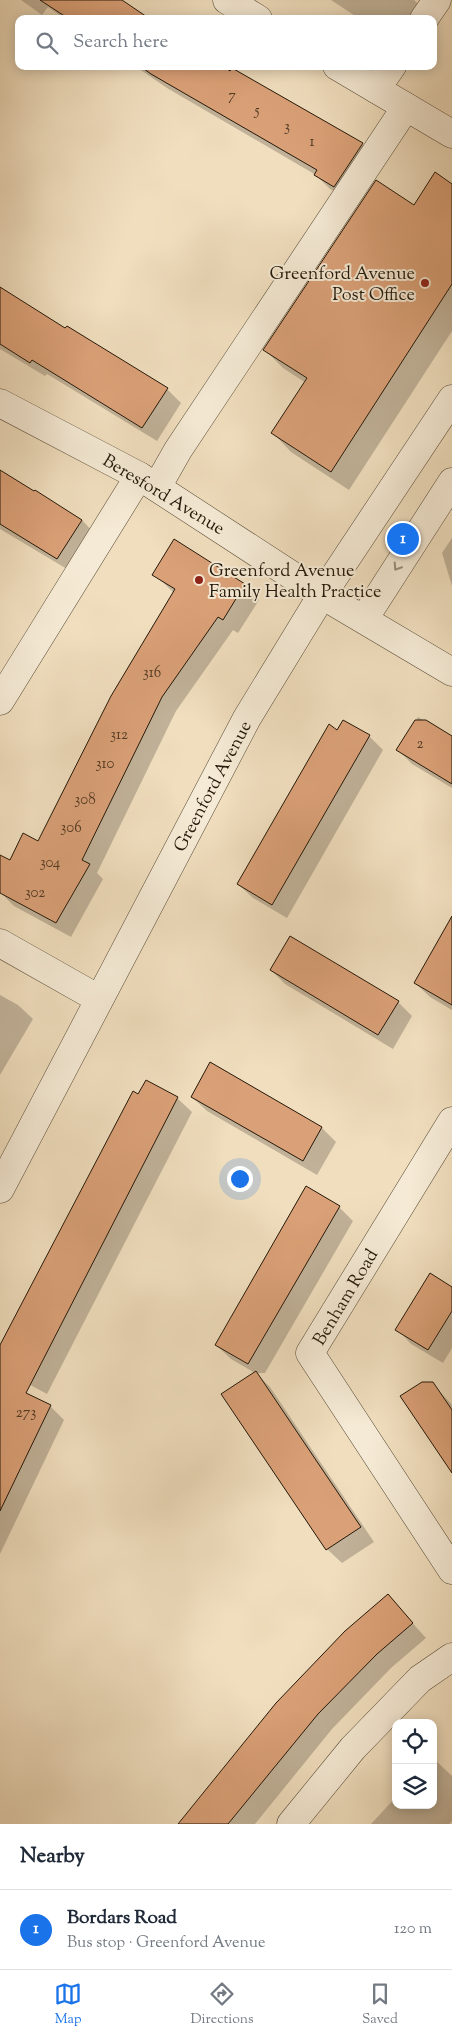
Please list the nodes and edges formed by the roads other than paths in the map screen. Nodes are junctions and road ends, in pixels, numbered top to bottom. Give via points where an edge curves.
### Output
1 (227, 0) edge
2 (437, 0) edge
3 (251, 15) edge
4 (427, 15) edge
5 (344, 70) edge
6 (389, 70) edge
7 (376, 89) junction
8 (406, 107) junction
9 (452, 134) edge
10 (452, 399) edge
11 (0, 402) edge
12 (148, 481) junction
13 (452, 482) edge
14 (322, 595) junction
15 (364, 619) junction
16 (452, 672) edge
17 (0, 701) edge
18 (0, 943) edge
19 (99, 999) junction
20 (452, 1121) edge
21 (0, 1189) edge
22 (452, 1570) edge
23 (452, 1657) edge
24 (291, 1824) edge

1 - 3 street
2 - 4 street
5 - 7 street
6 - 7 street
7 - 8 street
8 - 9 street
8 - 12 street via 178,450
10 - 14 street, Greenford Avenue
11 - 12 street, Beresford Avenue
12 - 14 street, Beresford Avenue
12 - 17 street
13 -> 15 street
14 - 15 street, Beresford Avenue
14 - 19 street, Greenford Avenue via 247,718
15 - 16 street, Beresford Avenue
18 - 19 street
19 - 21 street, Greenford Avenue
20 - 22 street, Benham Road via 310,1354
23 - 24 street via 420,1680 353,1748

